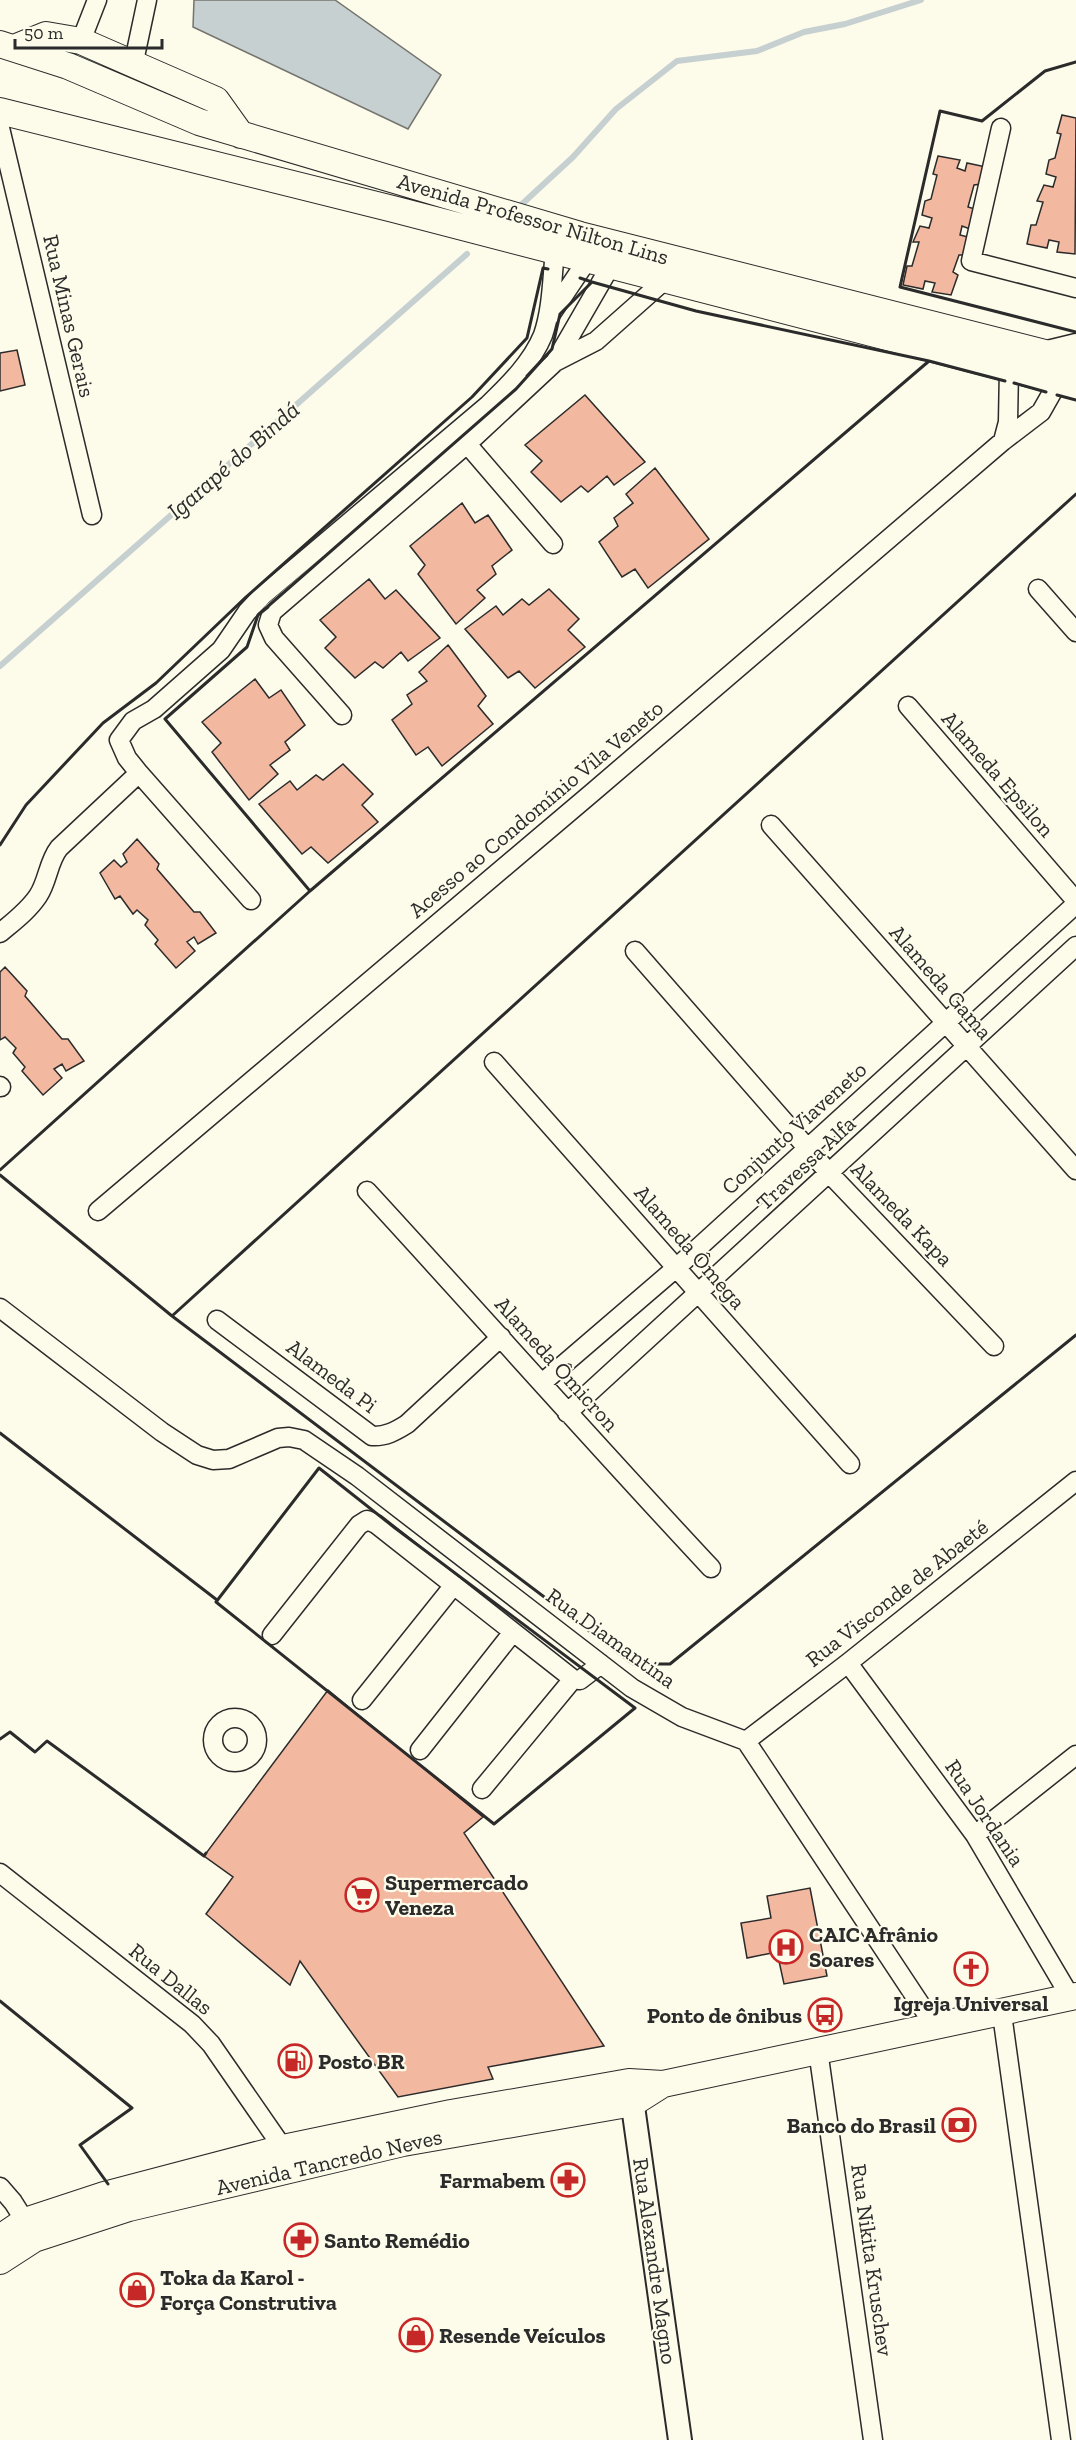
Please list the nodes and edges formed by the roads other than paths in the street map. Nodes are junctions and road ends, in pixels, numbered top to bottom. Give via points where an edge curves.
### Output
1 (97, 0) edge
2 (147, 0) edge
3 (81, 41) junction
4 (4, 47) edge
5 (133, 66) junction
6 (0, 111) edge
7 (0, 128) edge
8 (1001, 128) dead end
9 (241, 135) junction
10 (521, 230) junction
11 (555, 251) junction
12 (599, 262) junction
13 (666, 279) junction
14 (1076, 288) edge
15 (547, 321) junction
16 (1076, 343) edge
17 (1041, 351) junction
18 (1076, 361) edge
19 (555, 362) junction
20 (1009, 368) junction
21 (1067, 384) edge
22 (1003, 441) junction
23 (467, 444) junction
24 (92, 515) dead end
25 (554, 544) dead end
26 (1038, 589) dead end
27 (1076, 632) edge
28 (908, 706) dead end
29 (342, 715) dead end
30 (139, 773) junction
31 (771, 825) dead end
32 (251, 900) dead end
33 (1076, 903) edge
34 (0, 933) edge
35 (1076, 946) edge
36 (635, 951) dead end
37 (944, 1023) junction
38 (966, 1047) junction
39 (494, 1062) dead end
40 (808, 1148) junction
41 (1076, 1170) edge
42 (830, 1174) junction
43 (367, 1191) dead end
44 (98, 1211) dead end
45 (676, 1268) junction
46 (699, 1293) junction
47 (0, 1308) edge
48 (217, 1320) dead end
49 (501, 1337) junction
50 (994, 1346) dead end
51 (542, 1383) junction
52 (567, 1413) junction
53 (850, 1464) dead end
54 (1076, 1481) edge
55 (711, 1568) dead end
56 (454, 1585) junction
57 (513, 1632) junction
58 (272, 1635) dead end
59 (848, 1663) junction
60 (601, 1664) junction
61 (573, 1679) junction
62 (362, 1700) dead end
63 (746, 1741) junction
64 (420, 1750) dead end
65 (1076, 1755) edge
66 (482, 1789) dead end
67 (975, 1835) junction
68 (0, 1873) edge
69 (1074, 1997) edge
70 (1002, 2013) junction
71 (936, 2028) junction
72 (818, 2050) junction
73 (631, 2092) junction
74 (282, 2148) junction
75 (0, 2187) edge
76 (25, 2221) junction
77 (0, 2238) edge
78 (0, 2262) edge
79 (680, 2440) edge
80 (873, 2440) edge
81 (1061, 2440) edge

1 - 3 street
2 - 5 street
3 - 4 main road via 46,35
3 - 5 main road
4 - 9 main road, Avenida Professor Nilton Lins via 69,66 178,114
5 - 9 main road via 216,100
6 - 10 main road, Avenida Professor Nilton Lins via 471,229
7 - 24 street, Rua Minas Gerais
8 - 14 street via 971,261
9 - 10 main road, Avenida Professor Nilton Lins via 489,208
10 - 11 main road, Avenida Professor Nilton Lins
10 - 17 main road, Avenida Professor Nilton Lins via 580,235
11 - 12 main road, Avenida Professor Nilton Lins
11 - 15 street
12 - 13 main road, Avenida Professor Nilton Lins
12 - 15 street
12 - 19 street
13 - 19 street via 597,341
13 - 20 main road, Avenida Professor Nilton Lins
15 - 30 street via 529,359 496,398 262,596 221,650 154,709 134,721 119,740
16 - 17 street
17 - 18 main road, Avenida Professor Nilton Lins
19 - 23 street
20 - 21 main road, Avenida Professor Nilton Lins
20 - 22 street via 1008,422
21 - 22 street, Acesso ao Condomínio Vila Veneto via 1041,412
22 - 44 street, Acesso ao Condomínio Vila Veneto
23 - 25 street
23 - 29 street via 272,612 268,625 274,638
26 - 27 street
28 - 33 street, Alameda Epsilon
30 - 32 street
30 - 34 street via 59,848 38,896
31 - 37 street, Alameda Gama
33 - 37 street, Conjunto Viaveneto
35 - 38 street, Travessa Alfa
36 - 40 street, Alameda Kapa
37 - 38 street, Alameda Gama
37 - 40 street, Conjunto Viaveneto
38 - 41 street, Alameda Gama
38 - 42 street, Travessa Alfa
39 - 45 street, Alameda Ômega
40 - 42 street, Alameda Kapa
40 - 45 street, Conjunto Viaveneto
42 - 46 street, Travessa Alfa
42 - 50 street, Alameda Kapa
43 - 49 street, Alameda Ômicron
45 - 46 street, Alameda Ômega
45 - 51 street, Conjunto Viaveneto
46 - 52 street, Travessa Alfa
46 - 53 street, Alameda Ômega
47 - 60 street, Rua Diamantina via 197,1455 229,1459 278,1438 304,1440 357,1476
48 - 49 street, Alameda Pi via 378,1437 407,1424
49 - 51 street, Alameda Ômicron
51 - 52 street, Alameda Ômicron
52 - 55 street, Alameda Ômicron
54 - 59 street, Rua Visconde de Abaeté
56 - 57 street
56 - 58 street via 368,1520 359,1525
56 - 62 street
57 - 61 street
57 - 64 street
59 - 63 street, Rua Visconde de Abaeté
59 - 67 street, Rua Jordania
60 - 61 street via 580,1680
60 - 63 street, Rua Diamantina via 682,1718
61 - 66 street
63 - 71 street
65 - 67 street
67 - 69 street, Rua Jordania
68 - 74 street, Rua Dallas via 192,2024 211,2044
69 - 70 main road, Avenida Tancredo Neves
70 - 71 main road, Avenida Tancredo Neves
70 - 81 street
71 - 72 main road, Avenida Tancredo Neves
72 - 73 main road, Avenida Tancredo Neves
72 - 80 street, Rua Nikita Kruschev
73 - 74 main road, Avenida Tancredo Neves via 451,2113
73 - 78 main road, Avenida Tancredo Neves via 129,2208 34,2239
73 - 79 street, Rua Alexandre Magno
74 - 76 main road, Avenida Tancredo Neves via 104,2195
75 - 76 street
76 - 77 main road, Avenida Tancredo Neves

